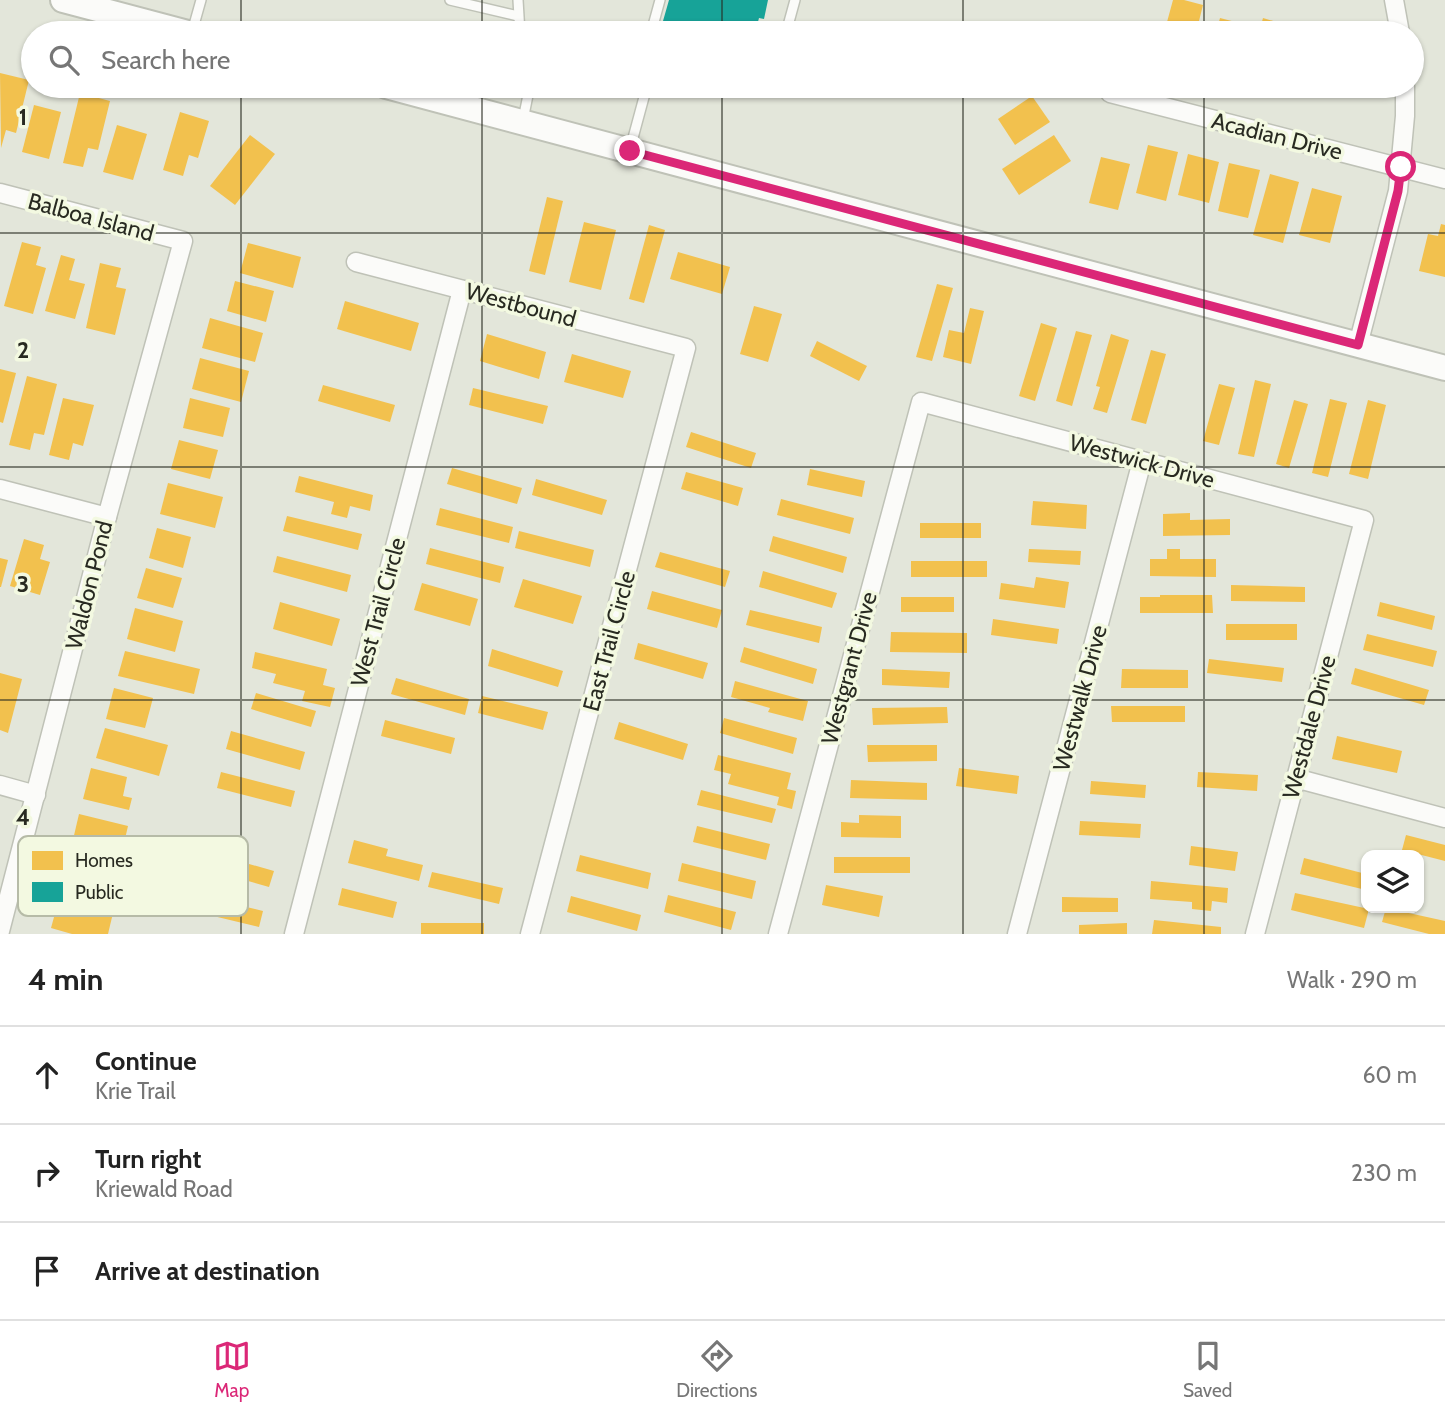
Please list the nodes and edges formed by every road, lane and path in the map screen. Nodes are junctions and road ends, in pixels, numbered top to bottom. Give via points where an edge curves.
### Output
1 (63, 0) edge
2 (201, 0) edge
3 (450, 0) edge
4 (517, 0) edge
5 (660, 0) edge
6 (795, 0) edge
7 (1394, 0) edge
8 (518, 16) junction
9 (144, 21) edge
10 (194, 21) edge
11 (519, 21) edge
12 (654, 21) edge
13 (789, 21) edge
14 (1398, 21) edge
15 (431, 98) edge
16 (527, 98) edge
17 (644, 98) edge
18 (1130, 98) edge
19 (1405, 98) edge
20 (522, 122) junction
21 (630, 151) junction
22 (1401, 167) junction
23 (1445, 179) edge
24 (0, 192) edge
25 (183, 241) joint
26 (356, 262) dead end
27 (462, 290) junction
28 (1358, 345) junction
29 (686, 348) joint
30 (1445, 368) edge
31 (921, 402) joint
32 (1142, 461) junction
33 (0, 489) edge
34 (107, 517) junction
35 (1364, 520) joint
36 (1296, 778) junction
37 (0, 785) edge
38 (36, 794) junction
39 (1445, 818) edge
40 (25, 836) edge
41 (18, 862) edge
42 (0, 931) edge
43 (294, 934) edge
44 (530, 934) edge
45 (778, 934) edge
46 (1017, 934) edge
47 (1255, 934) edge

1 - 9 street
2 - 10 lane
3 - 8 lane
4 - 8 lane
5 - 12 lane
6 - 13 lane
7 - 14 street
8 - 11 lane
15 - 20 street
16 - 20 lane
17 - 21 lane
18 - 22 street, Acadian Drive
19 - 22 street
20 - 21 street
21 - 28 street
22 - 23 street, Acadian Drive
22 - 28 street
24 - 25 street, Balboa Island
25 - 34 street, Waldon Pond
26 - 27 street, Westbound
27 - 29 street, Westbound
27 - 43 street, West Trail Circle
28 - 30 street
29 - 44 street, East Trail Circle
31 - 32 street, Westwick Drive
31 - 45 street, Westgrant Drive
32 - 35 street, Westwick Drive
32 - 46 street, Westwalk Drive
33 - 34 street
34 - 38 street, Waldon Pond
35 - 36 street, Westdale Drive
36 - 39 street
36 - 47 street, Westdale Drive
37 - 38 street
38 - 40 street, Waldon Pond
41 - 42 street, Waldon Pond

